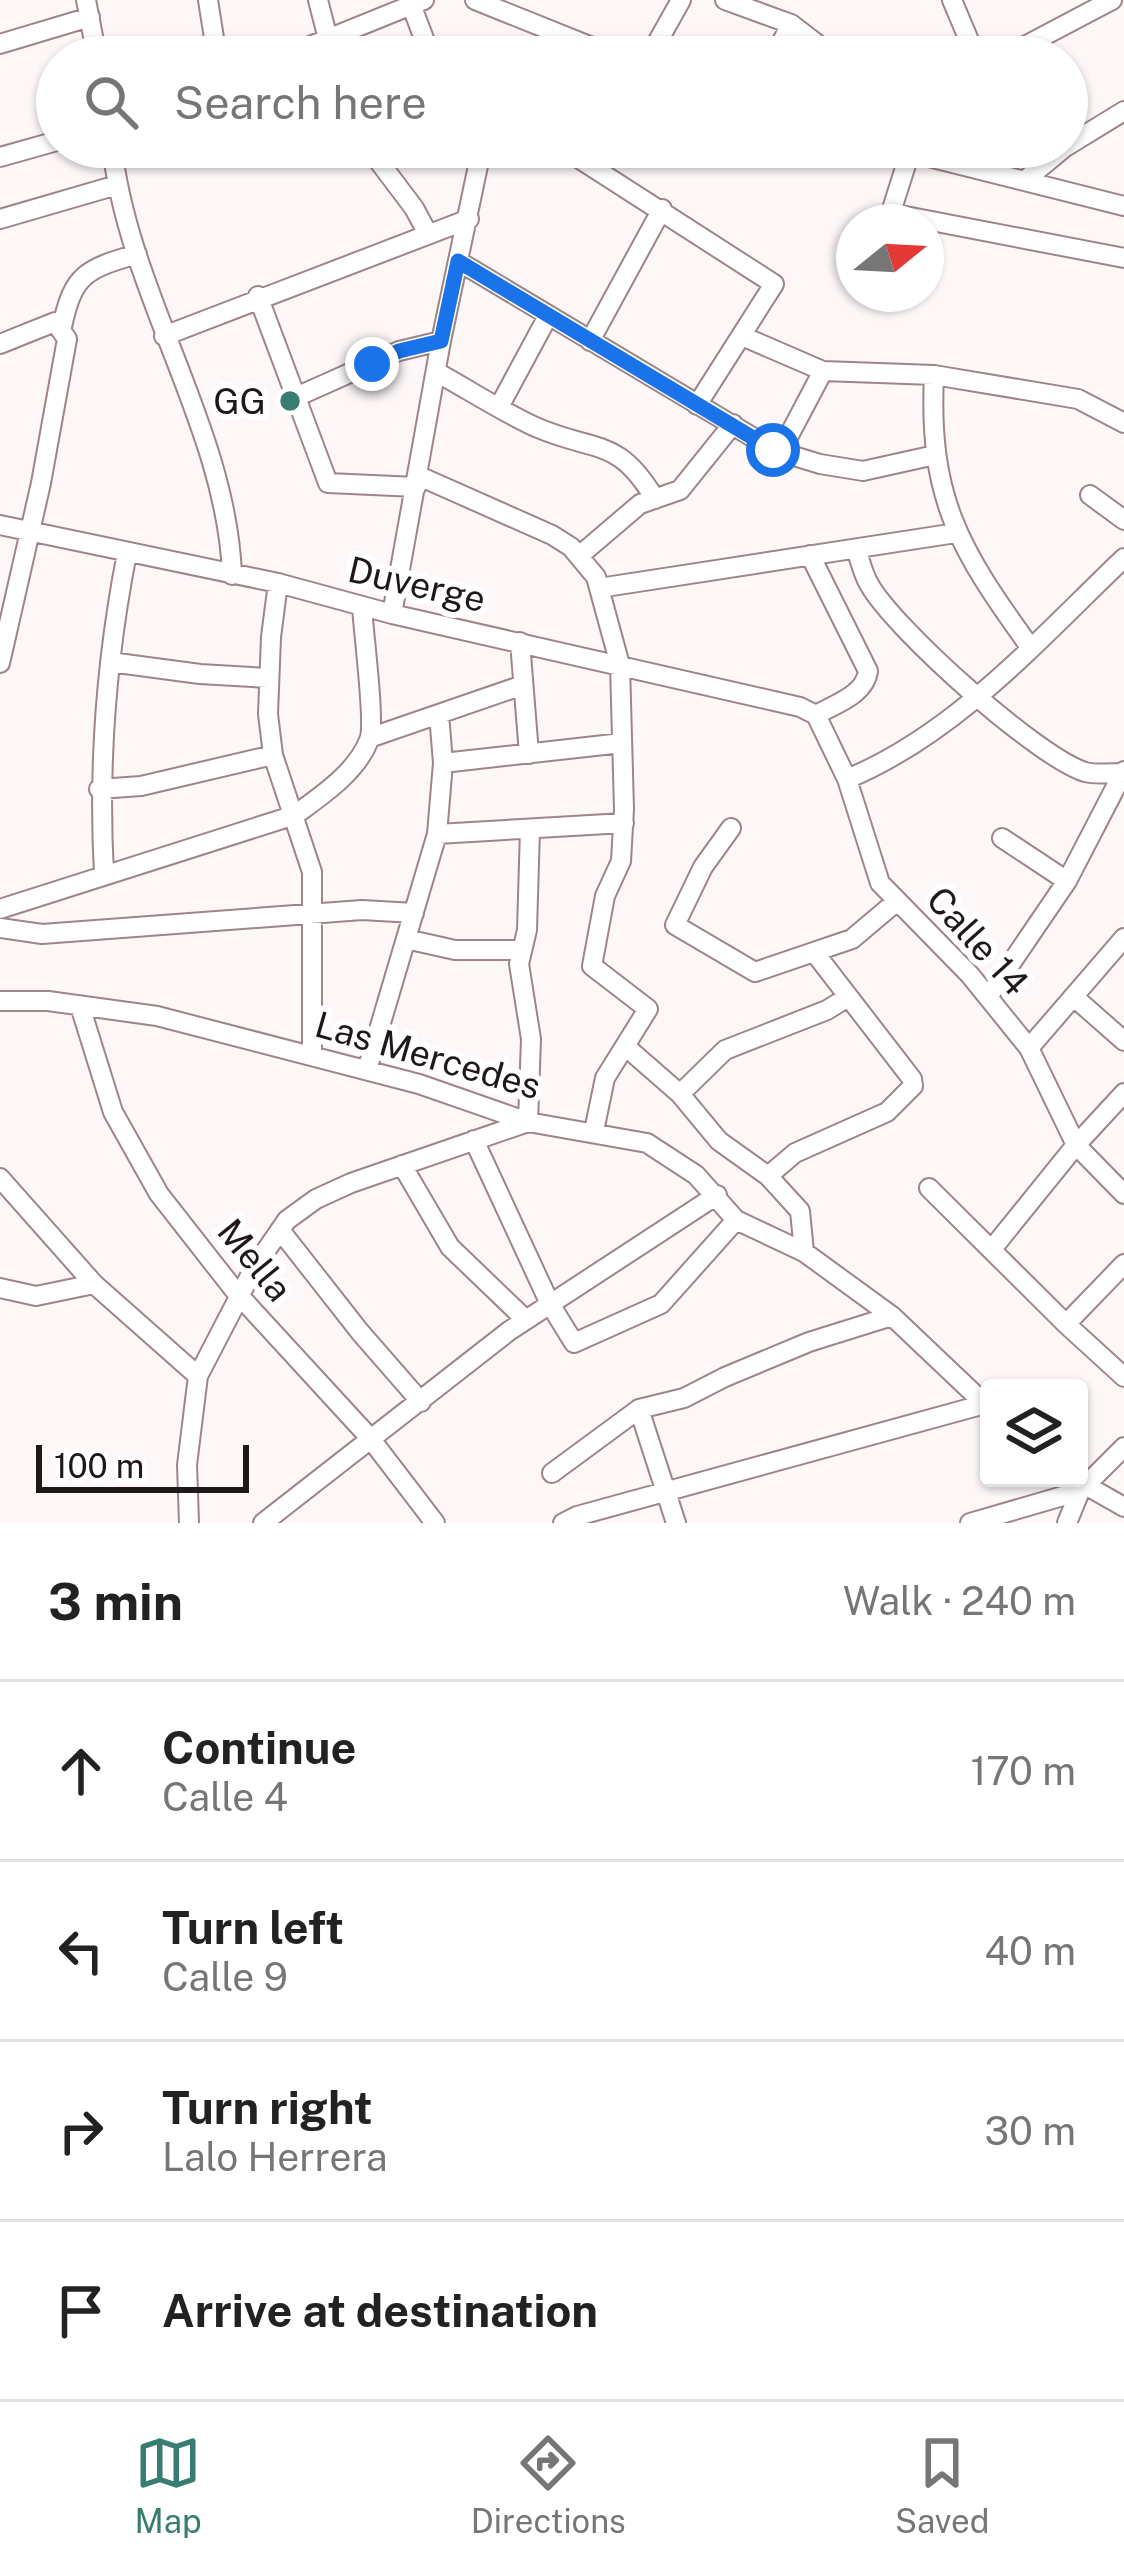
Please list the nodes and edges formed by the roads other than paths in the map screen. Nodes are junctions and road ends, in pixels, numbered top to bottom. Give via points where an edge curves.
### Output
1 (208, 0) edge
2 (318, 0) edge
3 (475, 0) edge
4 (681, 0) edge
5 (725, 0) edge
6 (952, 0) edge
7 (1112, 0) edge
8 (418, 3) edge
9 (88, 9) edge
10 (791, 24) junction
11 (214, 36) edge
12 (327, 36) edge
13 (336, 36) edge
14 (425, 36) edge
15 (565, 36) edge
16 (661, 36) edge
17 (785, 36) edge
18 (807, 36) edge
19 (967, 36) edge
20 (1044, 36) edge
21 (0, 43) edge
22 (1124, 111) edge
23 (1088, 132) edge
24 (36, 148) edge
25 (0, 157) edge
26 (115, 168) edge
27 (384, 168) edge
28 (478, 168) edge
29 (595, 168) edge
30 (894, 168) edge
31 (973, 168) edge
32 (1037, 168) edge
33 (1024, 181) junction
34 (117, 185) junction
35 (1120, 201) edge
36 (662, 209) junction
37 (0, 219) edge
38 (469, 219) junction
39 (428, 234) junction
40 (136, 254) junction
41 (1124, 257) edge
42 (458, 261) junction
43 (258, 296) junction
44 (548, 316) junction
45 (58, 325) junction
46 (164, 335) junction
47 (742, 337) junction
48 (441, 341) junction
49 (590, 341) junction
50 (0, 344) edge
51 (824, 370) junction
52 (438, 373) junction
53 (934, 375) junction
54 (296, 397) junction
55 (697, 405) junction
56 (499, 407) junction
57 (1124, 423) edge
58 (733, 424) junction
59 (773, 450) junction
60 (935, 455) junction
61 (418, 482) junction
62 (1090, 495) dead end
63 (655, 499) junction
64 (1124, 520) edge
65 (0, 525) edge
66 (29, 532) junction
67 (956, 533) junction
68 (856, 549) junction
69 (127, 553) junction
70 (810, 555) junction
71 (579, 556) junction
72 (1124, 558) edge
73 (232, 574) junction
74 (597, 583) junction
75 (278, 584) junction
76 (362, 606) junction
77 (392, 614) junction
78 (520, 642) junction
79 (1030, 647) junction
80 (1, 657) edge
81 (110, 662) junction
82 (620, 665) junction
83 (268, 678) junction
84 (523, 685) junction
85 (976, 696) junction
86 (439, 714) junction
87 (816, 715) junction
88 (372, 737) junction
89 (622, 743) junction
90 (273, 754) junction
91 (529, 754) junction
92 (443, 763) junction
93 (1123, 772) edge
94 (847, 779) junction
95 (99, 789) junction
96 (296, 815) junction
97 (623, 823) junction
98 (731, 828) dead end
99 (530, 829) junction
100 (437, 834) junction
101 (1002, 838) dead end
102 (104, 874) junction
103 (1067, 880) junction
104 (897, 902) junction
105 (0, 909) edge
106 (414, 913) junction
107 (311, 915) junction
108 (0, 928) edge
109 (1124, 938) edge
110 (406, 939) junction
111 (522, 950) junction
112 (814, 952) junction
113 (848, 997) junction
114 (1074, 997) junction
115 (988, 998) junction
116 (0, 1000) edge
117 (80, 1006) junction
118 (1124, 1041) edge
119 (626, 1046) junction
120 (1029, 1048) junction
121 (312, 1055) junction
122 (368, 1070) junction
123 (1124, 1093) edge
124 (680, 1094) junction
125 (528, 1122) junction
126 (594, 1131) junction
127 (474, 1140) junction
128 (1076, 1145) junction
129 (401, 1165) junction
130 (768, 1176) junction
131 (0, 1178) edge
132 (929, 1188) dead end
133 (1124, 1194) edge
134 (717, 1195) junction
135 (736, 1220) junction
136 (280, 1230) junction
137 (992, 1249) junction
138 (804, 1252) junction
139 (1124, 1264) edge
140 (94, 1284) junction
141 (7, 1290) edge
142 (240, 1297) junction
143 (550, 1304) junction
144 (0, 1308) edge
145 (892, 1316) junction
146 (526, 1320) junction
147 (1066, 1324) junction
148 (198, 1376) junction
149 (1124, 1377) edge
150 (980, 1399) edge
151 (421, 1402) junction
152 (980, 1408) edge
153 (640, 1409) junction
154 (370, 1438) junction
155 (1124, 1447) edge
156 (552, 1473) dead end
157 (1088, 1477) edge
158 (1073, 1487) edge
159 (1078, 1487) edge
160 (1083, 1487) edge
161 (664, 1492) junction
162 (1124, 1507) edge
163 (189, 1523) edge
164 (263, 1523) edge
165 (435, 1523) edge
166 (563, 1523) edge
167 (676, 1523) edge
168 (970, 1523) edge
169 (1067, 1523) edge

1 - 11 street
2 - 12 street
3 - 15 street
4 - 16 street
5 - 10 street
6 - 19 street
7 - 20 street
8 - 13 street
8 - 14 street
9 - 21 street
10 - 17 street
10 - 18 street
22 - 23 street
24 - 25 street
26 - 34 street
27 - 39 street
28 - 38 street
29 - 36 street
30 - 41 street via 896,214
31 - 33 street
32 - 33 street
33 - 35 street
34 - 37 street
34 - 40 street
36 - 47 street via 774,284
36 - 49 street
38 - 39 street
38 - 42 street
39 - 43 street
40 - 45 street via 76,280
40 - 46 street
42 - 44 street
42 - 48 street
43 - 46 street
43 - 54 street
44 - 49 street
44 - 56 street
45 - 50 street
45 - 66 street via 67,339
46 - 73 street via 212,462 230,526
47 - 51 street
47 - 55 street
48 - 52 street
48 - 54 street
49 - 55 street
51 - 53 street
51 - 59 street
52 - 56 street
52 - 61 street
53 - 57 street via 1078,399
53 - 60 street
54 - 61 street via 328,483
55 - 58 street
56 - 63 street via 565,438 608,447 638,470
58 - 59 street
58 - 63 street via 680,490
59 - 60 street via 863,471
60 - 67 street
61 - 71 street via 552,535
61 - 77 street
62 - 64 street
63 - 71 street
65 - 66 street, Duverge
66 - 69 street, Duverge
66 - 80 street
67 - 68 street
67 - 79 street
68 - 70 street
68 - 85 street via 869,584 897,620
69 - 73 street, Duverge
69 - 81 street
70 - 74 street
70 - 87 street via 868,671 858,691
71 - 74 street
72 - 79 street
73 - 75 street, Duverge
74 - 82 street
75 - 76 street, Duverge
75 - 83 street
76 - 77 street, Duverge
76 - 88 street
77 - 78 street, Duverge
78 - 82 street, Duverge
78 - 84 street
79 - 85 street
81 - 83 street
81 - 95 street
82 - 87 street, Duverge
82 - 89 street
83 - 90 street
84 - 86 street
84 - 91 street
85 - 93 street via 1085,772
85 - 94 street via 925,737
86 - 88 street
86 - 92 street
87 - 94 street, Calle 14
88 - 96 street
89 - 91 street
89 - 97 street
90 - 95 street
90 - 96 street
91 - 92 street
92 - 100 street
93 - 103 street
94 - 104 street, Calle 14 via 880,884
95 - 102 street
96 - 102 street
96 - 107 street via 312,872
97 - 99 street
97 - 119 street via 621,861 604,896 592,966 648,1009
98 - 112 street via 675,925 754,972
99 - 100 street
99 - 111 street
100 - 106 street
101 - 103 street
102 - 105 street
103 - 115 street
104 - 112 street via 852,939
104 - 115 street, Calle 14
106 - 107 street
106 - 110 street
107 - 108 street via 42,934
107 - 121 street
109 - 114 street
110 - 111 street via 455,950
110 - 122 street
111 - 125 street
112 - 113 street
113 - 124 street via 724,1050
113 - 130 street via 913,1086 887,1112 795,1153
114 - 118 street
114 - 120 street
115 - 120 street, Calle 14
116 - 117 street, Las Mercedes
117 - 121 street, Las Mercedes via 158,1016
117 - 142 street, Mella via 112,1112 159,1194
119 - 124 street
119 - 126 street via 605,1078
120 - 128 street, Calle 14
121 - 122 street, Las Mercedes
122 - 125 street, Las Mercedes
123 - 128 street
124 - 130 street via 719,1141
125 - 126 street, Las Mercedes
125 - 127 street
126 - 134 street, Las Mercedes via 647,1143
127 - 129 street
127 - 143 street
128 - 133 street, Calle 14
128 - 137 street
129 - 136 street via 316,1199
129 - 146 street via 450,1247
130 - 138 street via 800,1211
131 - 140 street
132 - 137 street
134 - 135 street, Las Mercedes
134 - 143 street
135 - 138 street, Las Mercedes
135 - 143 street via 662,1304 633,1319 574,1343
136 - 142 street
136 - 151 street
137 - 147 street
138 - 145 street, Las Mercedes
139 - 147 street
140 - 141 street via 36,1296
140 - 148 street
141 - 144 street
142 - 148 street
142 - 154 street, Mella
143 - 146 street
145 - 150 street, Las Mercedes
145 - 153 street
146 - 151 street
147 - 149 street
148 - 163 street
151 - 154 street
152 - 161 street
153 - 156 street
153 - 161 street
154 - 164 street
154 - 165 street, Mella
155 - 157 street
158 - 168 street
159 - 169 street
160 - 162 street
161 - 166 street
161 - 167 street

